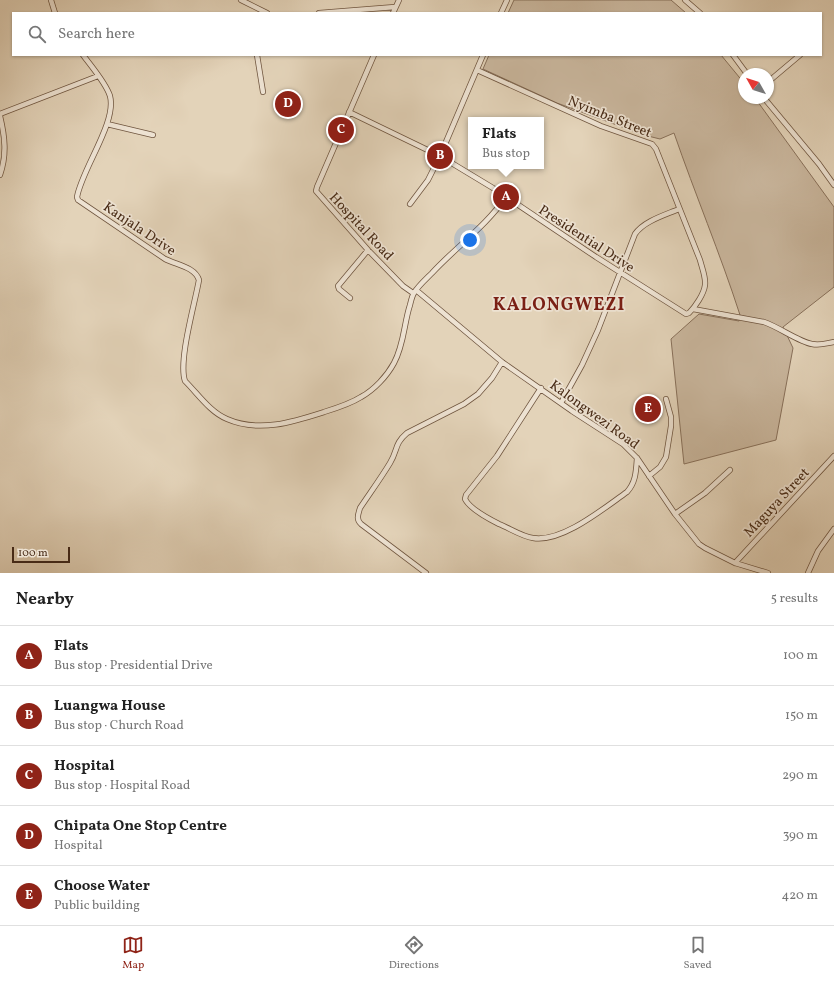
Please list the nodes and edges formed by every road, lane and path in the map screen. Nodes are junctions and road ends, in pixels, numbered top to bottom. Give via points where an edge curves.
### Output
1 (51, 0) edge
2 (241, 0) edge
3 (399, 0) edge
4 (507, 0) edge
5 (685, 0) edge
6 (395, 8) junction
7 (55, 12) edge
8 (265, 12) edge
9 (334, 12) edge
10 (393, 12) edge
11 (501, 12) edge
12 (699, 12) edge
13 (84, 56) edge
14 (257, 56) edge
15 (374, 56) edge
16 (483, 56) edge
17 (734, 56) edge
18 (799, 56) edge
19 (743, 68) edge
20 (477, 70) junction
21 (98, 76) junction
22 (774, 77) edge
23 (263, 92) dead end
24 (769, 104) edge
25 (349, 112) junction
26 (0, 115) edge
27 (107, 124) junction
28 (153, 135) dead end
29 (440, 156) junction
30 (0, 175) edge
31 (834, 184) edge
32 (506, 197) junction
33 (410, 204) dead end
34 (679, 209) junction
35 (368, 250) junction
36 (619, 272) junction
37 (415, 292) junction
38 (350, 298) dead end
39 (693, 309) junction
40 (686, 314) joint
41 (834, 342) edge
42 (502, 362) junction
43 (540, 388) junction
44 (666, 399) dead end
45 (561, 403) junction
46 (834, 456) edge
47 (637, 458) junction
48 (730, 470) dead end
49 (649, 476) junction
50 (675, 514) junction
51 (834, 529) edge
52 (735, 563) junction
53 (426, 573) edge
54 (768, 573) edge
55 (808, 573) edge

1 - 7 street
2 - 8 street
3 - 6 street
4 - 11 street
5 - 12 street
6 - 9 street
6 - 10 street
13 - 21 street, Kanjala Drive
14 - 23 street
15 - 25 street, Hospital Road
16 - 20 street
17 - 19 street
18 - 22 street
20 - 29 street
20 - 34 street, Nyimba Street via 601,126 652,144
21 - 26 street
21 - 27 street, Kanjala Drive via 110,95 111,106
24 - 31 street
25 - 29 street, Presidential Drive
25 - 35 street, Hospital Road via 316,191
26 - 30 street via 5,152
27 - 28 street
27 - 37 street, Kanjala Drive via 77,197 78,200 165,259 198,275 186,341 183,376 220,416 240,424 268,426 320,413 362,397 373,389 395,363 405,320
29 - 32 street, Presidential Drive
29 - 33 street via 428,180
32 - 36 street, Presidential Drive
32 - 37 street, Kanjala Drive via 486,222 448,255
34 - 36 street via 638,229
34 - 39 street, Nyimba Street via 704,276 705,286
35 - 37 street, Hospital Road via 404,286
35 - 38 street via 338,286
36 - 40 street, Presidential Drive
36 - 45 street via 590,349
37 - 42 street, Kalongwezi Road
39 - 40 street, Nyimba Street
39 - 41 street via 764,322 811,344
42 - 43 street, Kalongwezi Road
42 - 53 street via 478,394 402,437 391,461 357,516 361,524
43 - 45 street, Kalongwezi Road
43 - 47 street via 497,456 466,495 467,504 493,521 533,538 566,532 627,492 635,479
44 - 49 street via 671,426 666,457 660,467
45 - 47 street, Kalongwezi Road via 623,444
46 - 52 street, Maguya Street
47 - 49 street, Kalongwezi Road
48 - 50 street via 705,493
49 - 50 street, Kalongwezi Road
50 - 52 street, Kalongwezi Road via 699,544
51 - 55 street via 818,551
52 - 54 street, Kalongwezi Road

